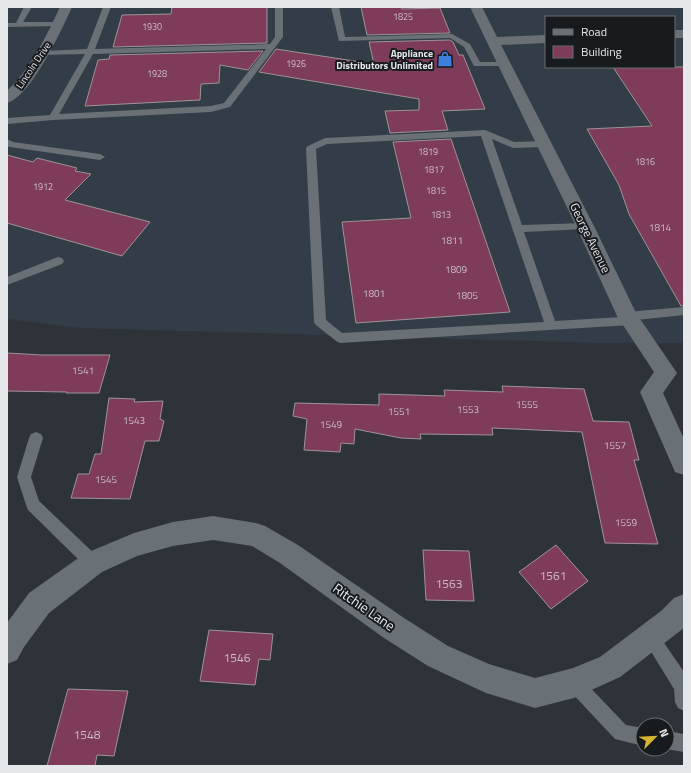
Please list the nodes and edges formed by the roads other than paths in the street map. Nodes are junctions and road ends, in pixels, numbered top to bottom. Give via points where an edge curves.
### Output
1 (28, 7) edge
2 (66, 7) edge
3 (107, 7) edge
4 (279, 7) edge
5 (335, 7) edge
6 (476, 7) edge
7 (58, 24) junction
8 (7, 25) edge
9 (18, 25) junction
10 (545, 39) edge
11 (493, 41) junction
12 (272, 46) junction
13 (90, 52) junction
14 (44, 53) junction
15 (504, 64) junction
16 (7, 99) edge
17 (53, 117) junction
18 (7, 121) edge
19 (485, 133) junction
20 (8, 144) edge
21 (544, 144) junction
22 (100, 157) dead end
23 (585, 226) junction
24 (519, 229) junction
25 (58, 261) dead end
26 (7, 281) edge
27 (684, 311) edge
28 (629, 318) junction
29 (551, 326) junction
30 (677, 374) edge
31 (36, 438) dead end
32 (684, 465) edge
33 (93, 563) junction
34 (684, 608) edge
35 (650, 637) junction
36 (9, 641) edge
37 (574, 683) junction
38 (684, 702) edge
39 (635, 735) edge

1 - 9 lane
2 - 7 street, Lincoln Drive
3 - 13 lane
4 - 12 lane via 279,37
5 - 15 lane via 342,39 452,36 467,46 477,64
6 - 11 street, George Avenue
7 - 9 lane
7 - 14 street, Lincoln Drive
8 - 9 lane
10 - 11 street
11 - 15 street, George Avenue
12 - 13 lane
12 - 17 lane via 227,105
13 - 14 lane
13 - 17 lane
14 - 16 street, Lincoln Drive
15 - 21 street, George Avenue
17 - 18 lane
19 - 21 lane via 513,145
19 - 24 lane
19 - 29 lane via 325,141 311,148 320,322 340,338
20 - 22 lane
21 - 23 street, George Avenue
23 - 24 lane
23 - 28 street, George Avenue
24 - 29 lane
25 - 26 lane
27 - 28 lane
28 - 29 lane
28 - 30 street, George Avenue
30 - 32 street, George Avenue via 652,392
31 - 33 lane via 24,477 33,504
33 - 36 street, Ritchie Lane via 39,603
33 - 37 street, Ritchie Lane via 134,544 173,534 213,528 256,535 289,554 438,656 486,678 534,693
34 - 35 street, Ritchie Lane
35 - 37 street, Ritchie Lane via 610,667
35 - 38 lane via 683,686
37 - 39 lane via 621,733

